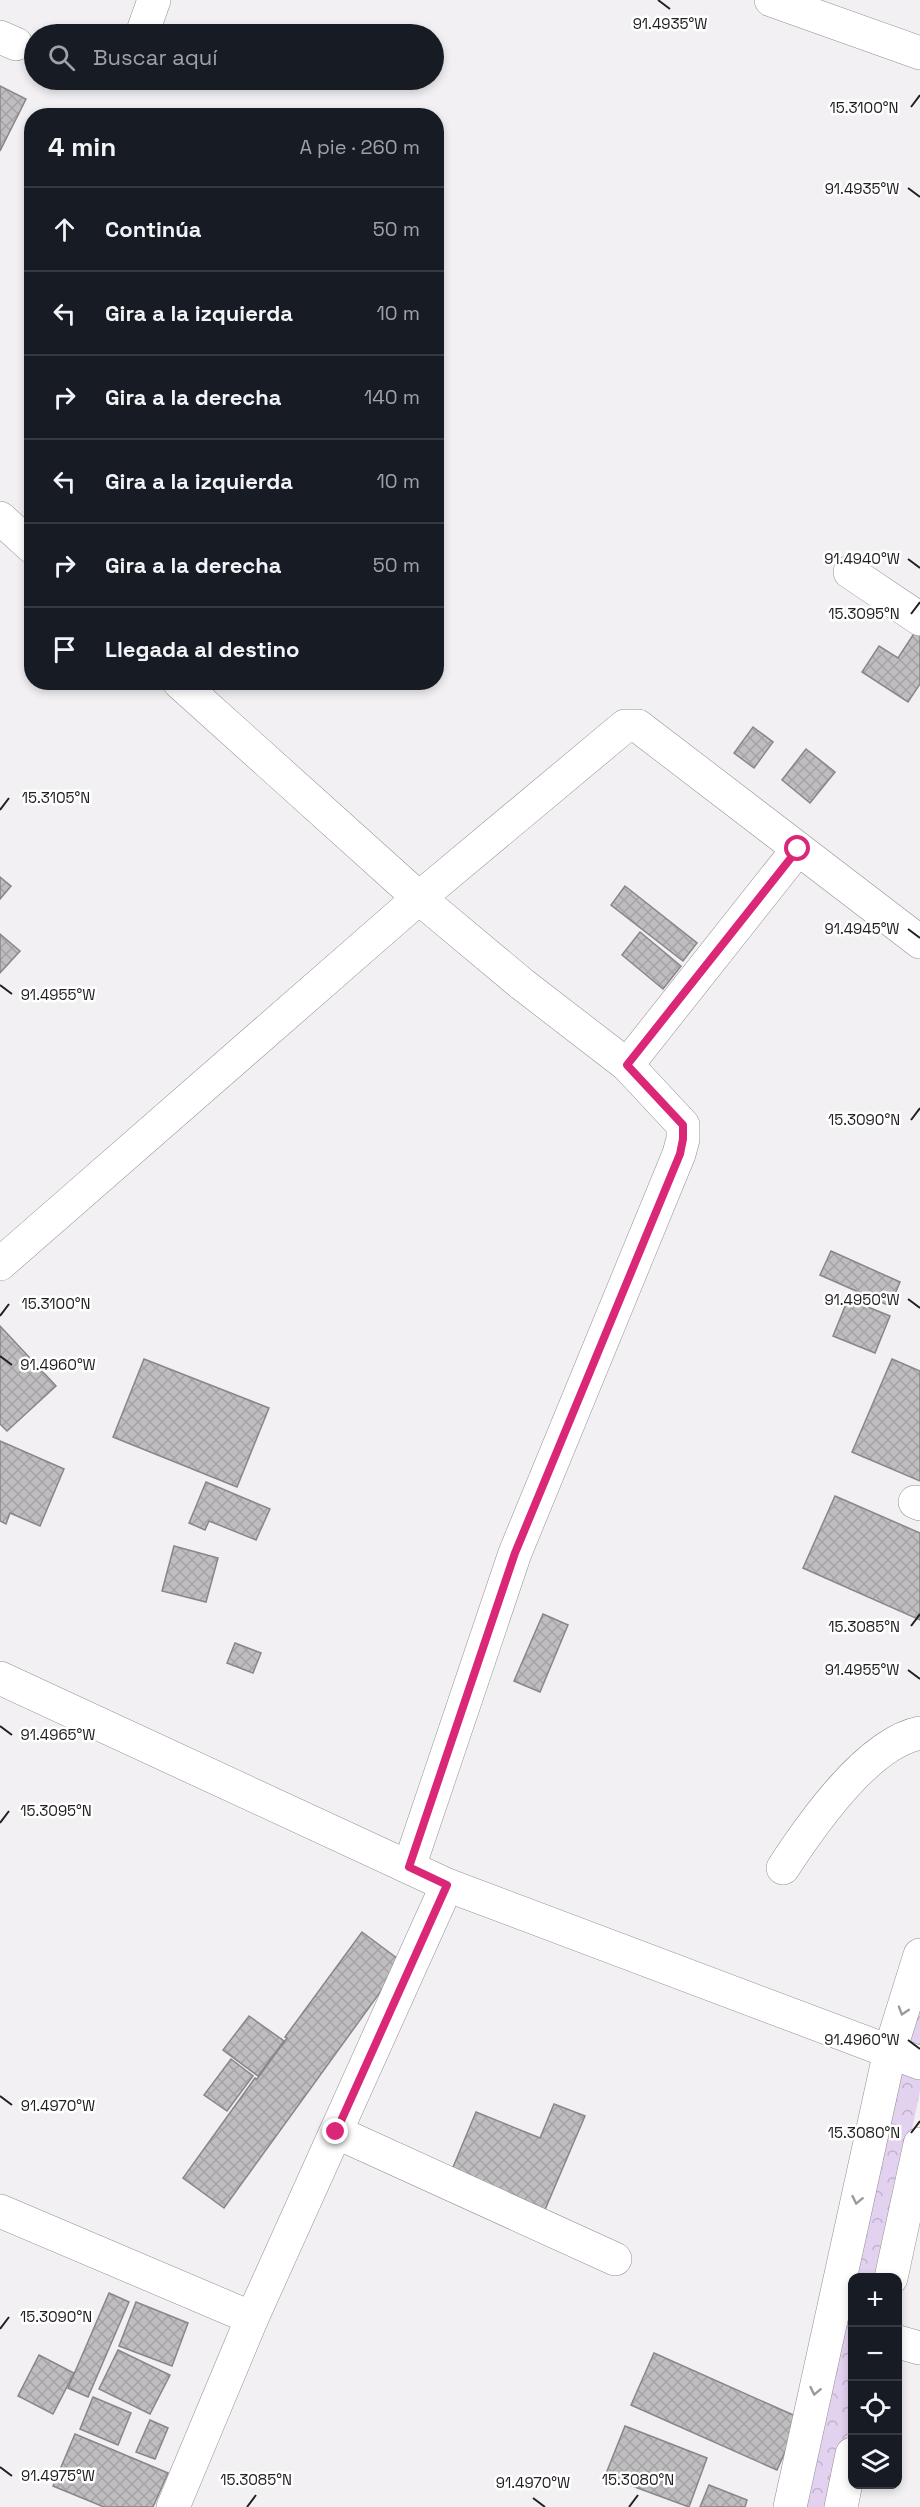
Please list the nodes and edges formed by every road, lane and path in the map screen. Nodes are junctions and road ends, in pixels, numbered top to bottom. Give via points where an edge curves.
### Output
1 (154, 0) edge
2 (771, 0) edge
3 (146, 24) edge
4 (920, 53) edge
5 (0, 518) edge
6 (24, 540) edge
7 (849, 572) dead end
8 (920, 619) edge
9 (188, 690) edge
10 (798, 849) junction
11 (419, 898) junction
12 (920, 942) edge
13 (627, 1065) junction
14 (0, 1264) edge
15 (0, 1677) edge
16 (920, 1733) edge
17 (409, 1867) junction
18 (783, 1868) dead end
19 (447, 1885) junction
20 (920, 1955) edge
21 (890, 2051) junction
22 (920, 2063) edge
23 (336, 2132) junction
24 (920, 2144) edge
25 (0, 2211) edge
26 (615, 2259) dead end
27 (892, 2273) edge
28 (252, 2318) junction
29 (902, 2343) edge
30 (920, 2348) edge
31 (848, 2473) edge
32 (173, 2507) edge
33 (790, 2507) edge
34 (841, 2507) edge

1 - 3 street
2 - 4 street
5 - 6 street
7 - 8 street
9 - 11 street
10 - 11 street via 638,726 625,726
10 - 12 street
10 - 13 street
11 - 13 street
11 - 14 street
13 - 17 street via 683,1125 680,1154 515,1553
15 - 17 street
16 - 18 street via 904,1736 865,1766 816,1818
17 - 19 street
19 - 21 street
19 - 23 street
20 -> 21 street
21 - 22 street
21 -> 33 street
23 - 26 street
23 - 28 street
24 - 27 street
25 - 28 street
28 - 32 street
29 - 30 street
31 - 34 street

